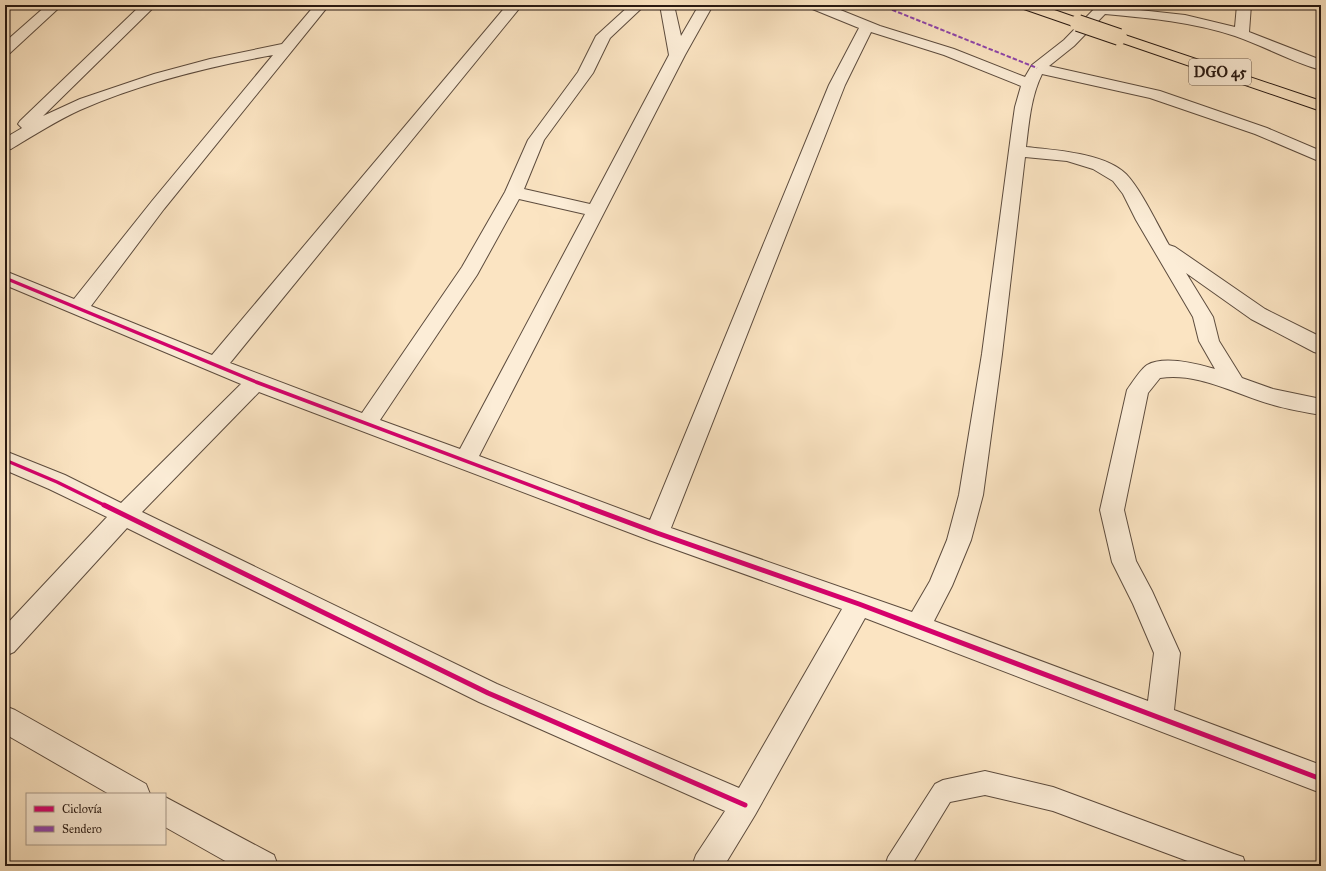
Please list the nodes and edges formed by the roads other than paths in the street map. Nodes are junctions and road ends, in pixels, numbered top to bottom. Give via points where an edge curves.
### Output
1 (56, 5) edge
2 (149, 5) edge
3 (322, 5) edge
4 (515, 5) edge
5 (638, 5) edge
6 (667, 5) edge
7 (706, 5) edge
8 (816, 5) edge
9 (1026, 5) edge
10 (1244, 5) edge
11 (1104, 7) edge
12 (867, 26) junction
13 (1242, 34) junction
14 (286, 48) junction
15 (5, 50) edge
16 (677, 55) junction
17 (1321, 65) edge
18 (1033, 76) junction
19 (1321, 106) edge
20 (5, 145) edge
21 (1017, 151) junction
22 (1321, 157) edge
23 (514, 192) junction
24 (596, 211) junction
25 (1163, 248) junction
26 (5, 278) edge
27 (78, 308) junction
28 (1321, 348) edge
29 (216, 365) junction
30 (256, 382) junction
31 (1233, 382) junction
32 (1321, 407) edge
33 (366, 424) junction
34 (5, 460) edge
35 (465, 461) junction
36 (124, 515) junction
37 (658, 532) junction
38 (859, 604) junction
39 (918, 626) junction
40 (5, 644) edge
41 (1160, 717) junction
42 (5, 719) edge
43 (1321, 778) edge
44 (134, 793) edge
45 (745, 805) junction
46 (166, 812) edge
47 (263, 866) edge
48 (707, 866) edge
49 (897, 866) edge
50 (1234, 866) edge

1 - 15 street
2 - 20 street
3 - 14 street
4 - 29 street
5 - 23 street via 603,36 584,73 536,140
6 - 16 street
7 - 16 street
8 - 12 street
9 - 19 highway, DGO 45, bridge
10 - 13 street
11 - 13 street via 1174,17
11 - 18 street
12 - 18 street
12 - 37 street via 837,85
13 - 17 street
14 - 20 street via 191,68 85,102
14 - 27 street
16 - 24 street
18 - 21 street via 1023,107
18 - 22 street via 1154,94 1261,131
21 - 25 street via 1068,156 1099,165 1119,177
21 - 39 street via 992,354 971,495 959,540 940,586
23 - 24 street
23 - 33 street via 470,270
24 - 35 street
25 - 28 street via 1258,314
25 - 31 street via 1203,317 1209,341
26 - 27 street
27 - 29 street
29 - 30 street
30 - 33 street
30 - 36 street
31 - 32 street via 1272,397
31 - 41 street via 1200,372 1174,368 1154,371 1138,390 1112,510 1124,562 1167,653
33 - 35 street
34 - 36 street
35 - 37 street
36 - 40 street
36 - 45 street via 488,693
37 - 38 street
38 - 39 street
38 - 45 street
39 - 41 street
41 - 43 street
42 - 44 street
45 - 48 street
46 - 47 street
49 - 50 lane via 943,792 986,783 1053,799

